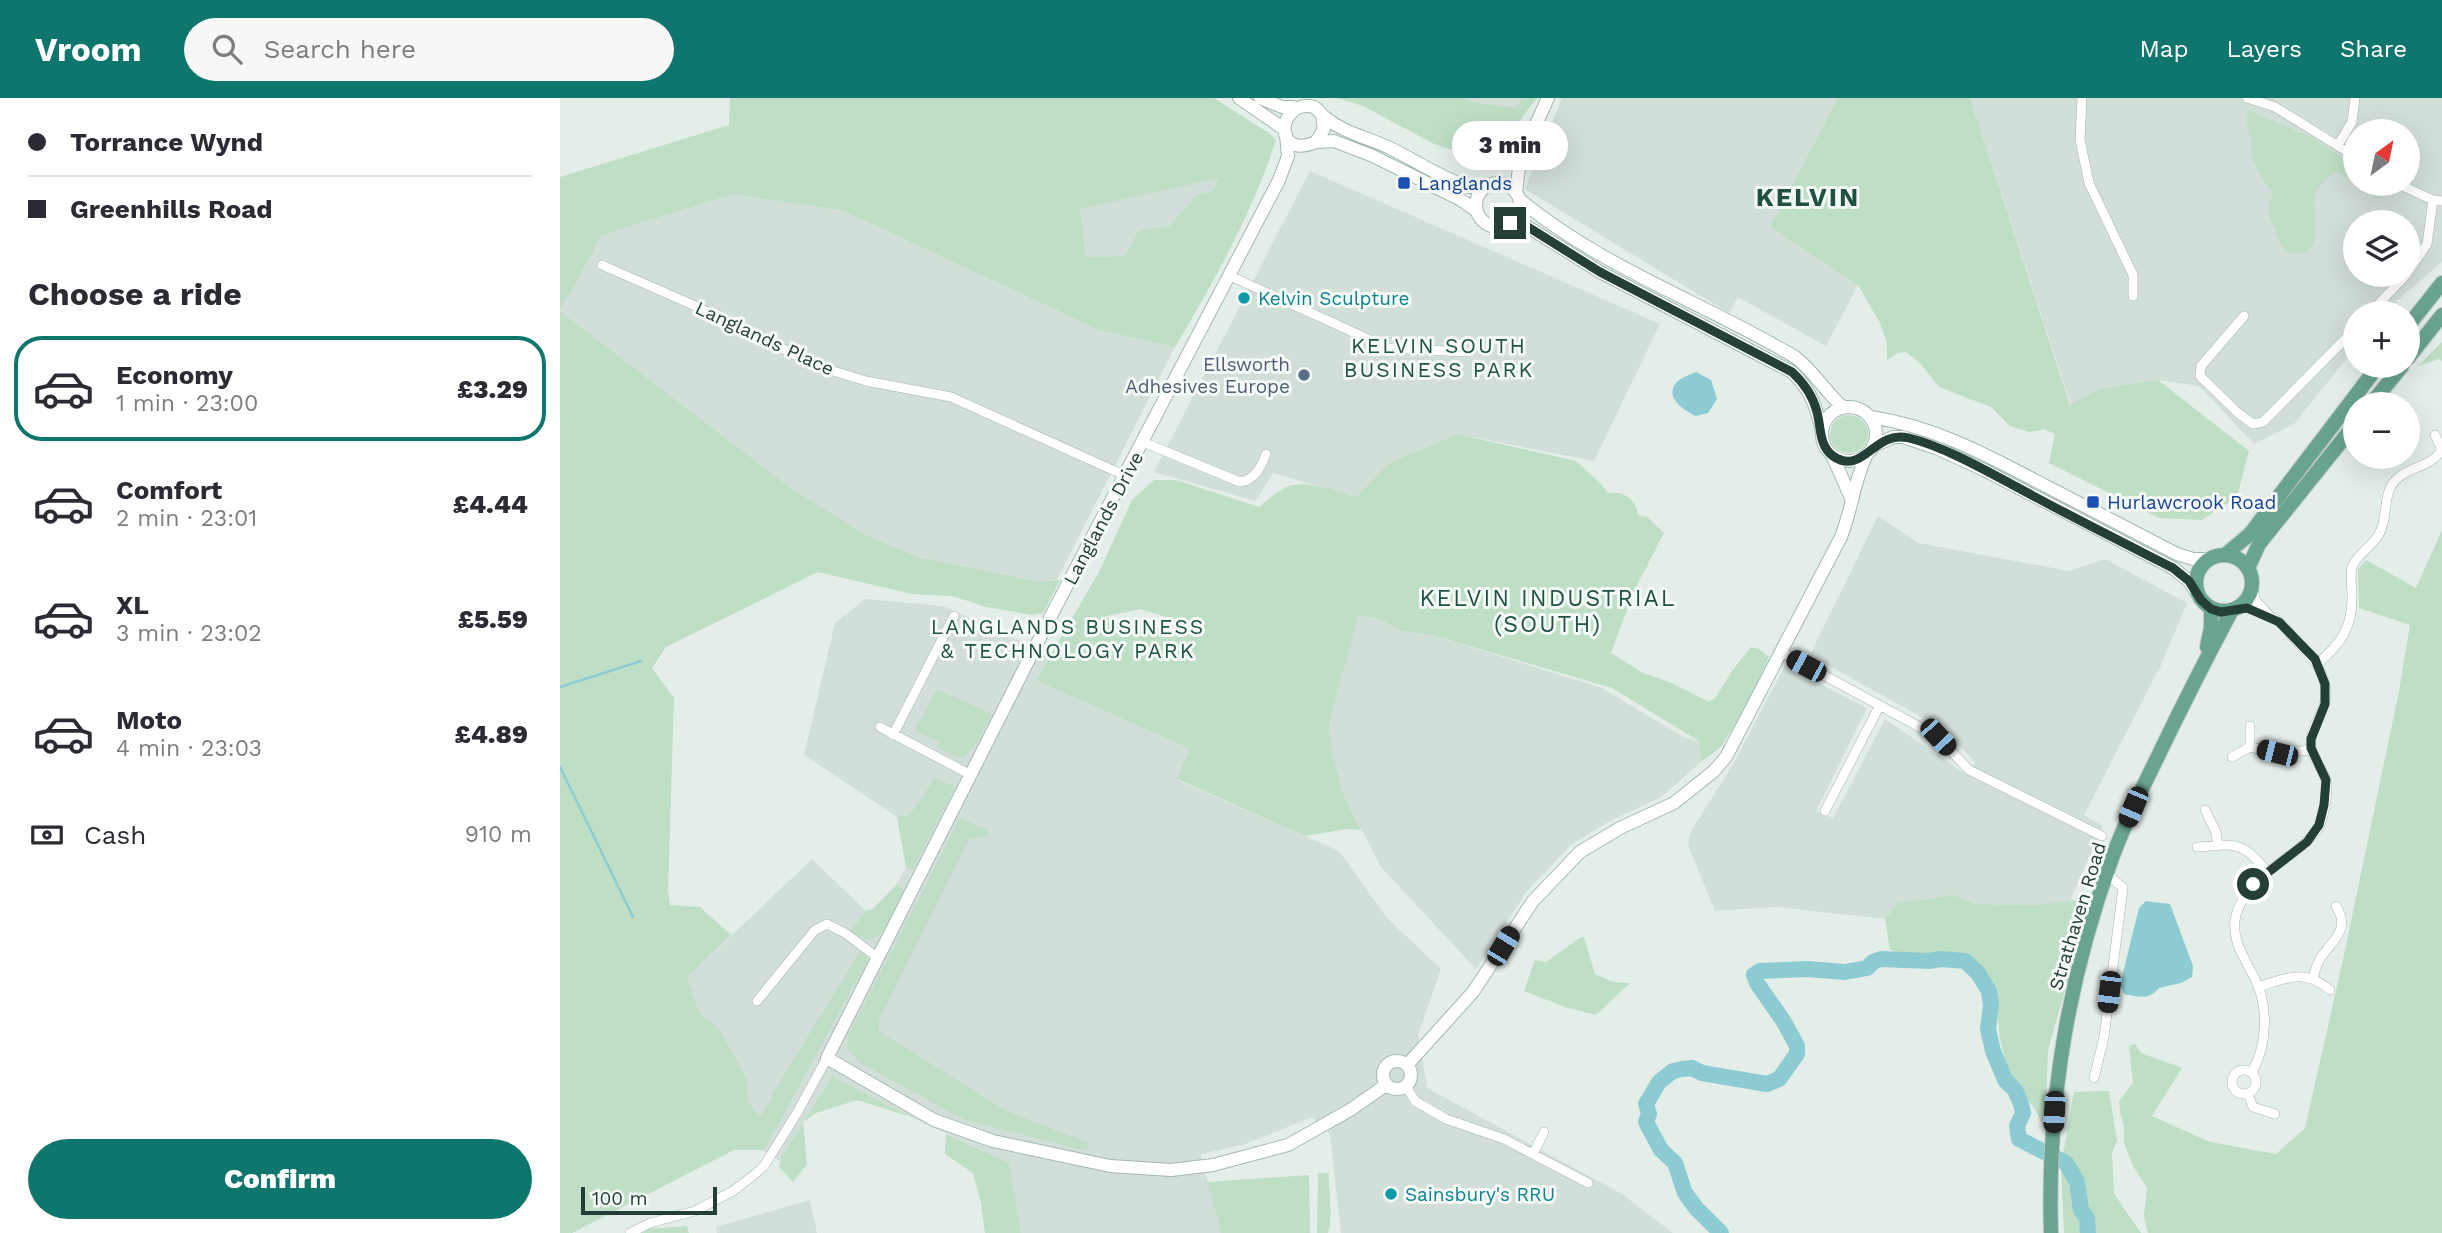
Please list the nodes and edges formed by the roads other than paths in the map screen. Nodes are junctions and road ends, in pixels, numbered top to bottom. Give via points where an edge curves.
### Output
1 (1239, 98) edge
2 (1260, 98) edge
3 (1548, 98) edge
4 (2082, 98) edge
5 (2247, 98) edge
6 (2355, 98) edge
7 (1293, 107) junction
8 (1322, 116) junction
9 (1285, 132) junction
10 (1313, 143) junction
11 (2338, 145) junction
12 (2343, 148) edge
13 (1520, 159) junction
14 (1286, 167) junction
15 (1490, 185) junction
16 (2420, 193) edge
17 (1517, 196) junction
18 (2438, 200) edge
19 (1477, 211) junction
20 (1510, 223) junction
21 (2420, 254) edge
22 (601, 265) dead end
23 (1230, 276) junction
24 (2442, 283) edge
25 (2394, 287) edge
26 (2133, 296) dead end
27 (2381, 301) edge
28 (2420, 311) edge
29 (2442, 315) edge
30 (2244, 316) dead end
31 (2343, 341) edge
32 (2420, 343) edge
33 (1465, 352) dead end
34 (2369, 378) edge
35 (2392, 378) edge
36 (2381, 392) edge
37 (1843, 407) junction
38 (1871, 417) junction
39 (1822, 433) junction
40 (2435, 435) dead end
41 (2343, 439) edge
42 (1143, 442) junction
43 (1870, 450) junction
44 (1266, 454) dead end
45 (1832, 456) junction
46 (1126, 476) junction
47 (1851, 498) junction
48 (2225, 555) junction
49 (2210, 559) junction
50 (2248, 568) junction
51 (2252, 588) junction
52 (2198, 595) junction
53 (2211, 609) junction
54 (2236, 609) junction
55 (954, 616) dead end
56 (2274, 619) junction
57 (1781, 652) junction
58 (2317, 664) junction
59 (2202, 665) junction
60 (1880, 705) junction
61 (2250, 726) dead end
62 (880, 727) dead end
63 (893, 735) junction
64 (2250, 747) junction
65 (2311, 750) junction
66 (2232, 757) dead end
67 (971, 775) junction
68 (2205, 810) dead end
69 (1825, 811) dead end
70 (2102, 836) dead end
71 (2218, 846) junction
72 (2197, 847) dead end
73 (2268, 873) junction
74 (2107, 874) junction
75 (2336, 905) dead end
76 (878, 958) junction
77 (2313, 978) junction
78 (2258, 987) junction
79 (2330, 990) dead end
80 (757, 1001) dead end
81 (827, 1058) junction
82 (1407, 1065) junction
83 (2252, 1072) junction
84 (2094, 1078) dead end
85 (1386, 1085) junction
86 (1406, 1086) junction
87 (2248, 1094) junction
88 (2275, 1114) dead end
89 (1544, 1132) dead end
90 (1533, 1154) junction
91 (1588, 1184) dead end
92 (630, 1233) edge
93 (2051, 1233) edge

1 - 9 street
2 - 7 street
3 - 13 street
4 - 26 street via 2080,140 2089,183 2133,275
5 - 11 street via 2275,107
6 - 11 street via 2352,122
7 - 8 street via 1307,104
7 - 9 street via 1285,117
8 - 10 street via 1324,129
8 - 15 street via 1462,185
9 - 10 street via 1295,143
9 - 14 street, Langlands Drive
10 - 14 street, Langlands Drive
10 - 19 street via 1334,141 1373,156
11 - 12 street
13 - 15 street
13 - 17 street
14 - 23 street, Langlands Drive
15 - 17 street via 1507,185
15 - 19 street via 1477,198
16 - 18 street
17 - 20 street via 1518,212
17 - 37 street via 1548,223 1604,258 1795,357
18 - 21 street
19 - 20 street via 1493,226
20 - 39 street via 1528,227 1600,272 1792,372 1810,394
22 - 46 street, Langlands Place via 820,367 951,397
23 - 33 street via 1388,348
23 - 42 street, Langlands Drive
24 - 28 main road
25 - 27 street
29 - 32 main road
30 - 31 street via 2201,366 2200,376 2253,424 2263,422
34 - 48 main road via 2250,534
35 - 36 main road
37 - 38 street via 1861,409
37 - 39 street via 1825,419
38 - 43 street via 1877,431
38 - 49 street via 1945,436 2177,554
39 - 45 street
40 - 58 street via 2442,450 2437,458 2409,470 2392,486 2379,535 2352,568 2352,608 2345,635
41 - 50 main road via 2259,544
42 - 44 street via 1240,482 1254,476
42 - 46 street, Langlands Drive
43 - 45 street via 1850,461
43 - 47 street
43 - 52 street via 1893,437 1912,438 2173,568
45 - 47 street
46 - 67 street, Langlands Drive
47 - 57 street via 1841,537
48 - 49 main road
48 - 50 main road
49 - 52 main road via 2197,575
50 - 51 main road
51 - 54 main road
51 - 56 street via 2256,601
52 - 53 main road
53 - 54 main road
53 - 59 main road, Strathaven Road
54 - 56 street via 2253,609
54 - 59 main road, Strathaven Road
55 - 63 street
56 - 58 street
57 - 60 street
57 - 82 street via 1726,757 1714,771 1674,803 1580,852 1533,901 1473,992
58 - 65 street via 2326,695
59 - 74 main road, Strathaven Road via 2133,807
60 - 69 street
60 - 70 street via 1938,737 1969,770
61 - 64 street
62 - 63 street
63 - 67 street
64 - 65 street via 2277,753
64 - 66 street
65 - 73 street via 2326,780 2319,825 2307,842
67 - 76 street, Langlands Drive
68 - 71 street
71 - 72 street
71 - 73 street via 2246,849
73 - 78 street via 2247,890 2234,928
74 - 84 street via 2123,888 2104,1037
74 - 93 main road, Strathaven Road via 2065,1029 2054,1112
75 - 77 street via 2341,927
76 - 80 street via 828,924 815,930
76 - 81 street, Langlands Drive
77 - 78 street via 2292,977
77 - 79 street
78 - 83 street via 2263,1039
81 - 85 street via 934,1119 993,1141 1110,1166 1171,1170 1213,1165 1288,1145
81 - 92 street via 764,1166 754,1175 695,1211
82 - 85 street via 1399,1060 1386,1065 1382,1077
82 - 86 street via 1411,1073
83 - 87 street via 2256,1086
83 - 87 street via 2240,1071 2232,1079 2237,1091
85 - 86 street
86 - 90 street via 1415,1101 1446,1119
87 - 88 street via 2253,1107
89 - 90 street
90 - 91 street

